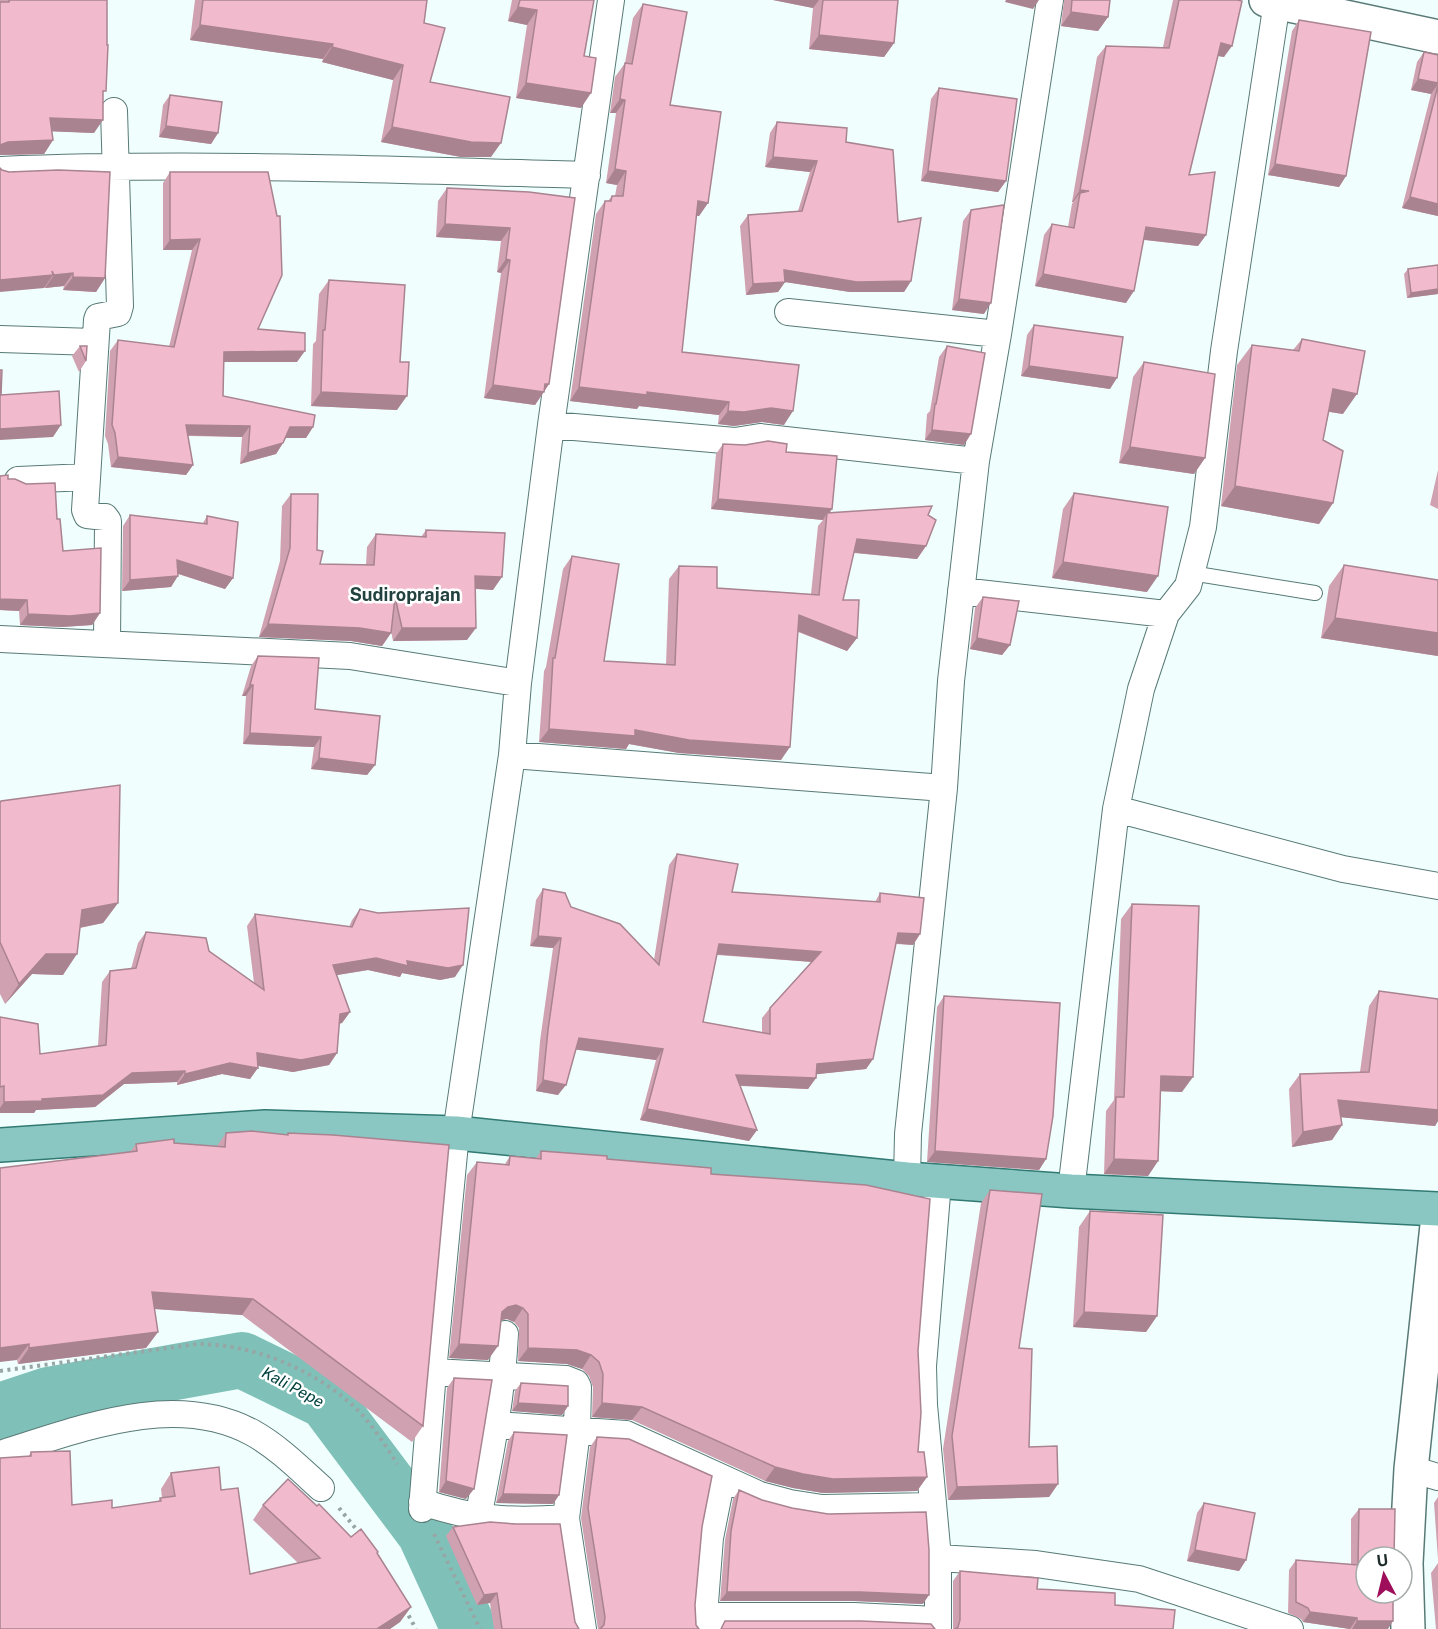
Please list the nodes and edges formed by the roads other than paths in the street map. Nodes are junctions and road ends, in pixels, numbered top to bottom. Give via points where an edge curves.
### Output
1 (611, 0) edge
2 (1050, 0) edge
3 (1271, 1) edge
4 (1438, 37) edge
5 (114, 111) dead end
6 (116, 166) junction
7 (0, 170) edge
8 (587, 175) junction
9 (788, 312) dead end
10 (998, 334) junction
11 (0, 339) edge
12 (94, 342) junction
13 (551, 425) junction
14 (976, 460) junction
15 (87, 477) junction
16 (18, 480) edge
17 (1191, 573) junction
18 (961, 591) junction
19 (1315, 592) dead end
20 (1166, 614) junction
21 (0, 639) edge
22 (107, 643) junction
23 (518, 683) junction
24 (512, 755) junction
25 (944, 788) junction
26 (1116, 809) junction
27 (1438, 886) edge
28 (456, 1134) junction
29 (0, 1145) edge
30 (922, 1180) junction
31 (1071, 1191) junction
32 (1438, 1209) edge
33 (1438, 1216) edge
34 (505, 1334) dead end
35 (433, 1372) junction
36 (503, 1376) junction
37 (496, 1425) junction
38 (577, 1431) junction
39 (0, 1454) edge
40 (1425, 1473) edge
41 (722, 1478) junction
42 (321, 1488) road end
43 (933, 1506) junction
44 (477, 1518) junction
45 (566, 1518) junction
46 (938, 1558) junction
47 (703, 1623) edge
48 (938, 1625) edge
49 (583, 1629) edge
50 (1290, 1629) edge
51 (1408, 1629) edge

1 - 8 street
2 - 10 street
3 - 4 main road
3 - 17 street via 1203,527
5 - 6 street
6 - 7 street
6 - 8 street via 278,166
6 - 12 street via 120,306 118,313 98,317
8 - 13 street
9 - 10 street
10 - 14 street
11 - 12 street
12 - 15 street
13 - 14 street via 735,441 760,436
13 - 23 street
14 - 18 street
15 - 16 street
15 - 22 street via 85,511 108,521
17 - 19 lane
17 - 20 street via 1188,586
18 - 20 street
18 - 25 street
20 - 26 street via 1142,689
21 - 22 street
22 - 23 street via 350,656
23 - 24 street
24 - 25 street
24 - 28 street
25 - 30 street via 908,1134
26 - 27 street via 1343,869
26 - 31 street
28 - 29 main road via 265,1127
28 - 30 main road
28 - 35 street
30 - 31 main road
30 - 43 street via 924,1405
31 - 32 main road
33 - 40 main road
34 - 36 street
35 - 36 street
35 - 44 street via 422,1505
36 - 37 street
36 - 38 street via 566,1379 576,1383
37 - 38 street
37 - 44 street
38 - 41 street via 629,1435
38 - 45 street
39 - 42 street via 65,1432 139,1417 207,1417 254,1434
40 - 51 main road via 1406,1563
41 - 43 street via 760,1495 822,1508
41 - 47 street via 710,1538
43 - 46 street
44 - 45 street
45 - 49 street
46 - 48 street
46 - 50 street via 1036,1564 1139,1579
47 - 48 street via 801,1615

